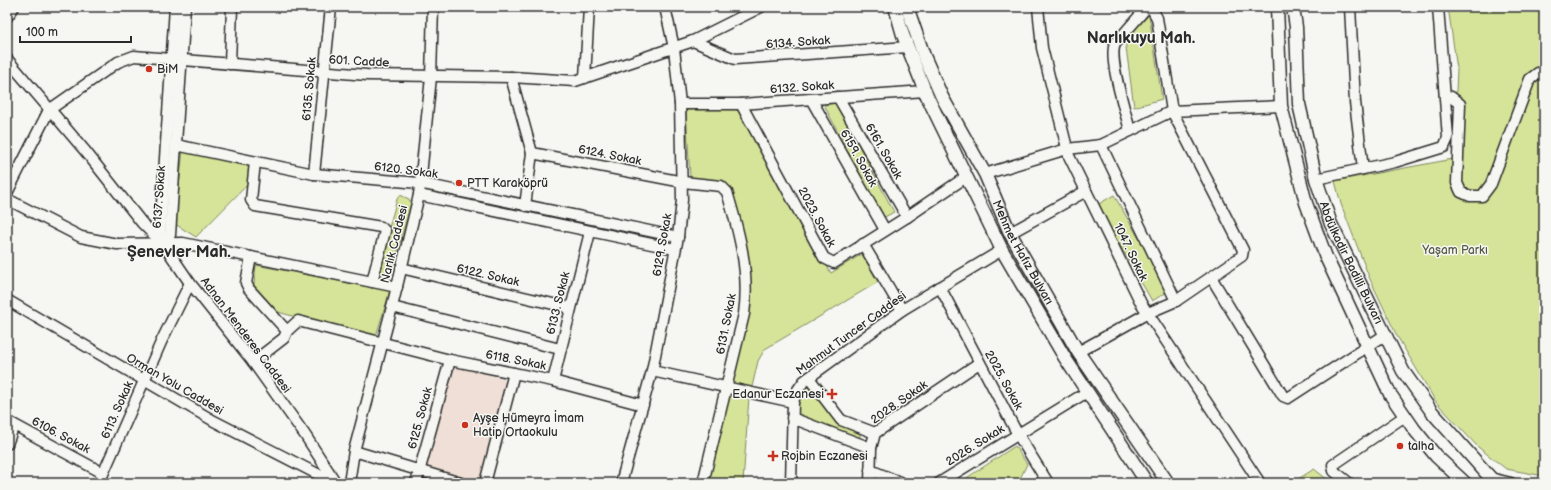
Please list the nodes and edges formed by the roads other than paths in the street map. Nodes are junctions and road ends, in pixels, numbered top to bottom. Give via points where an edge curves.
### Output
1 (14, 7) edge
2 (175, 7) edge
3 (185, 7) edge
4 (232, 7) edge
5 (331, 7) edge
6 (433, 7) edge
7 (589, 7) edge
8 (665, 7) edge
9 (762, 7) edge
10 (895, 7) edge
11 (907, 7) edge
12 (1038, 7) edge
13 (1147, 7) edge
14 (1151, 7) edge
15 (1277, 7) edge
16 (1294, 7) edge
17 (1350, 7) edge
18 (1438, 7) edge
19 (7, 17) edge
20 (693, 41) junction
21 (908, 47) junction
22 (674, 48) junction
23 (7, 59) edge
24 (177, 60) junction
25 (230, 64) junction
26 (323, 72) junction
27 (1544, 75) edge
28 (431, 77) junction
29 (511, 77) junction
30 (585, 78) junction
31 (925, 91) junction
32 (1445, 96) junction
33 (838, 97) junction
34 (812, 99) junction
35 (680, 104) junction
36 (741, 104) junction
37 (1281, 106) junction
38 (49, 110) junction
39 (1172, 112) junction
40 (1130, 131) junction
41 (176, 145) junction
42 (1101, 145) junction
43 (1067, 150) junction
44 (532, 154) junction
45 (255, 162) junction
46 (1363, 169) junction
47 (314, 174) junction
48 (985, 174) junction
49 (966, 177) junction
50 (1316, 179) junction
51 (683, 182) junction
52 (419, 183) junction
53 (1086, 191) junction
54 (7, 192) edge
55 (419, 195) junction
56 (7, 199) edge
57 (525, 206) junction
58 (907, 217) junction
59 (884, 230) junction
60 (590, 232) junction
61 (1010, 232) junction
62 (678, 237) junction
63 (863, 244) junction
64 (164, 245) junction
65 (675, 249) junction
66 (1002, 250) junction
67 (251, 257) junction
68 (401, 268) junction
69 (1211, 277) junction
70 (190, 282) junction
71 (372, 282) junction
72 (397, 287) junction
73 (940, 287) junction
74 (7, 300) edge
75 (1176, 301) junction
76 (392, 307) junction
77 (570, 308) junction
78 (902, 310) junction
79 (1148, 313) junction
80 (287, 331) junction
81 (1384, 334) junction
82 (382, 343) junction
83 (1366, 345) junction
84 (560, 349) junction
85 (1078, 352) junction
86 (450, 360) junction
87 (253, 362) junction
88 (979, 363) junction
89 (514, 372) junction
90 (652, 372) junction
91 (809, 378) junction
92 (144, 381) junction
93 (553, 381) junction
94 (726, 389) junction
95 (1087, 392) junction
96 (793, 402) junction
97 (643, 405) junction
98 (1405, 416) junction
99 (792, 418) junction
100 (11, 423) edge
101 (875, 433) junction
102 (1017, 434) junction
103 (7, 444) edge
104 (870, 448) junction
105 (354, 451) junction
106 (870, 470) junction
107 (419, 472) junction
108 (103, 473) junction
109 (1492, 481) edge
110 (99, 483) edge
111 (335, 483) edge
112 (349, 483) edge
113 (416, 483) edge
114 (461, 483) edge
115 (485, 483) edge
116 (621, 483) edge
117 (703, 483) edge
118 (791, 483) edge
119 (870, 483) edge
120 (902, 483) edge
121 (939, 483) edge
122 (1048, 483) edge
123 (1147, 483) edge
124 (1168, 483) edge
125 (1260, 483) edge
126 (1349, 483) edge
127 (1466, 483) edge
128 (1511, 483) edge

1 - 19 street
2 - 24 street, 6137. Sokak
3 - 24 street, 6137. Sokak
4 - 25 street
5 - 26 street, 6135. Sokak
6 - 28 street, Narlık Caddesi
7 - 30 street
8 - 22 street, 6129. Sokak
9 - 20 street, 601. Cadde
10 - 21 main road, Mehmet Hafız Bulvarı
11 - 48 main road, Mehmet Hafız Bulvarı via 942,97
12 - 43 street, 1047. Sokak via 1042,48
13 - 40 street via 1112,50
14 - 39 street via 1157,18
15 - 37 main road, Abdülkadir Badilli Bulvarı
16 - 50 main road, Abdülkadir Badilli Bulvarı via 1299,104
17 - 46 street via 1355,102
18 - 32 street
20 - 21 street, 6134. Sokak via 735,59
20 - 22 street, 601. Cadde
21 - 31 main road, Mehmet Hafız Bulvarı
22 - 30 street, 601. Cadde
22 - 35 street, 6129. Sokak
23 - 38 street, Adnan Menderes Caddesi
24 - 25 street, 601. Cadde
24 - 38 street, 601. Cadde via 134,56 118,62
24 - 41 street, 6137. Sokak
24 - 64 street, 6137. Sokak via 160,234
25 - 26 street, 601. Cadde
26 - 28 street, 601. Cadde
26 - 47 street, 6135. Sokak
27 - 32 street via 1538,73 1530,80 1490,184 1482,196 1470,196 1460,192 1457,183 1460,104
28 - 29 street, 601. Cadde
28 - 52 street, Narlık Caddesi
29 - 30 street, 601. Cadde via 575,81
29 - 44 street
31 - 33 street, 6132. Sokak
31 - 49 main road, Mehmet Hafız Bulvarı
32 - 46 street via 1448,138 1444,147
33 - 34 street, 6132. Sokak
33 - 58 street, 6161. Sokak
34 - 36 street, 6132. Sokak
34 - 59 street, 6159. Sokak
35 - 36 street, 6132. Sokak
35 - 51 street, 6129. Sokak
36 - 63 street, 2023. Sokak via 824,258 834,263
37 - 39 street
37 - 83 main road, Abdülkadir Badilli Bulvarı via 1306,203 1326,257
38 - 54 street, 601. Cadde
38 - 64 street, Adnan Menderes Caddesi via 142,223
39 - 40 street
39 - 69 street via 1243,250 1242,256
40 - 42 street
41 - 45 street, 6120. Sokak
41 - 64 street, 6137. Sokak via 170,235
42 - 43 street
42 - 75 street
43 - 48 street
43 - 53 street, 1047. Sokak
44 - 51 street, 6124. Sokak
44 - 57 street
45 - 47 street, 6120. Sokak
45 - 71 street via 251,200 255,206 381,228 385,231
46 - 50 street
47 - 52 street, 6120. Sokak
48 - 61 main road, Mehmet Hafız Bulvarı
49 - 58 street, 2023. Sokak
49 - 66 main road, Mehmet Hafız Bulvarı
50 - 81 main road, Abdülkadir Badilli Bulvarı via 1331,224
51 - 62 street, 6129. Sokak
51 - 94 street, 6131. Sokak via 721,186 726,192 741,241 746,294 744,314
52 - 55 street, Narlık Caddesi
52 - 57 street, 6120. Sokak
53 - 61 street
53 - 79 street, 1047. Sokak
55 - 60 street
55 - 68 street, Narlık Caddesi
56 - 64 street via 81,237 117,244
57 - 62 street, 6120. Sokak
58 - 59 street, 2023. Sokak
59 - 63 street, 2023. Sokak
60 - 65 street
60 - 77 street, 6133. Sokak
61 - 85 main road, Mehmet Hafız Bulvarı
62 - 65 street, 6129. Sokak
63 - 78 street
64 - 67 street via 183,243
64 - 70 street, Adnan Menderes Caddesi
65 - 90 street, 6129. Sokak
66 - 73 street, Mahmut Tuncer Caddesi
66 - 95 main road, Mehmet Hafız Bulvarı
67 - 71 street
67 - 80 street via 246,283
68 - 72 street, Narlık Caddesi
68 - 77 street, 6122. Sokak
69 - 75 street
69 - 83 street via 1283,396 1288,398
70 - 87 street, Adnan Menderes Caddesi
70 - 92 street, 6113. Sokak
71 - 72 street
72 - 76 street, Narlık Caddesi
73 - 78 street, Mahmut Tuncer Caddesi
73 - 88 street, 2025. Sokak
74 - 92 street, Orman Yolu Caddesi
75 - 79 street
76 - 82 street, Narlık Caddesi
76 - 84 street
77 - 84 street, 6133. Sokak
78 - 91 street, Mahmut Tuncer Caddesi
79 - 85 street
79 - 125 street, 1047. Sokak
80 - 82 street, 6118. Sokak via 298,321
80 - 87 street via 284,338
81 - 83 street
81 - 109 main road, Abdülkadir Badilli Bulvarı via 1402,371 1432,412
82 - 86 street, 6118. Sokak
82 - 105 street, Narlık Caddesi
83 - 98 main road, Abdülkadir Badilli Bulvarı via 1390,394
84 - 93 street, 6133. Sokak
85 - 124 main road, Mehmet Hafız Bulvarı
86 - 89 street, 6118. Sokak
86 - 107 street, 6125. Sokak
87 - 111 street, Adnan Menderes Caddesi via 305,435
88 - 101 street, 2028. Sokak
88 - 102 street, 2025. Sokak
89 - 93 street, 6118. Sokak
89 - 115 street
90 - 94 street
90 - 97 street, 6129. Sokak
91 - 96 street, Mahmut Tuncer Caddesi via 797,391
91 - 101 street via 841,420
92 - 108 street, 6113. Sokak
92 - 111 street, Orman Yolu Caddesi via 214,421
93 - 97 street, 6118. Sokak
94 - 96 street
94 - 117 street, 6131. Sokak
95 - 102 street, 2026. Sokak
95 - 123 main road, Mehmet Hafız Bulvarı
96 - 99 street, Mahmut Tuncer Caddesi
97 - 116 street, 6129. Sokak
98 - 126 street via 1333,465 1334,471
98 - 127 main road, Abdülkadir Badilli Bulvarı via 1436,456
99 - 104 street
99 - 118 street, Mahmut Tuncer Caddesi
100 - 103 street
100 - 108 street, 6106. Sokak
101 - 104 street, 2028. Sokak
102 - 121 street, 2026. Sokak
102 - 122 street, 2025. Sokak
104 - 106 street, 2028. Sokak
105 - 107 street
105 - 112 street, Narlık Caddesi
106 - 119 street, 2028. Sokak
106 - 120 street
107 - 113 street, 6125. Sokak
107 - 114 street
108 - 110 street, 6113. Sokak
109 - 128 street

